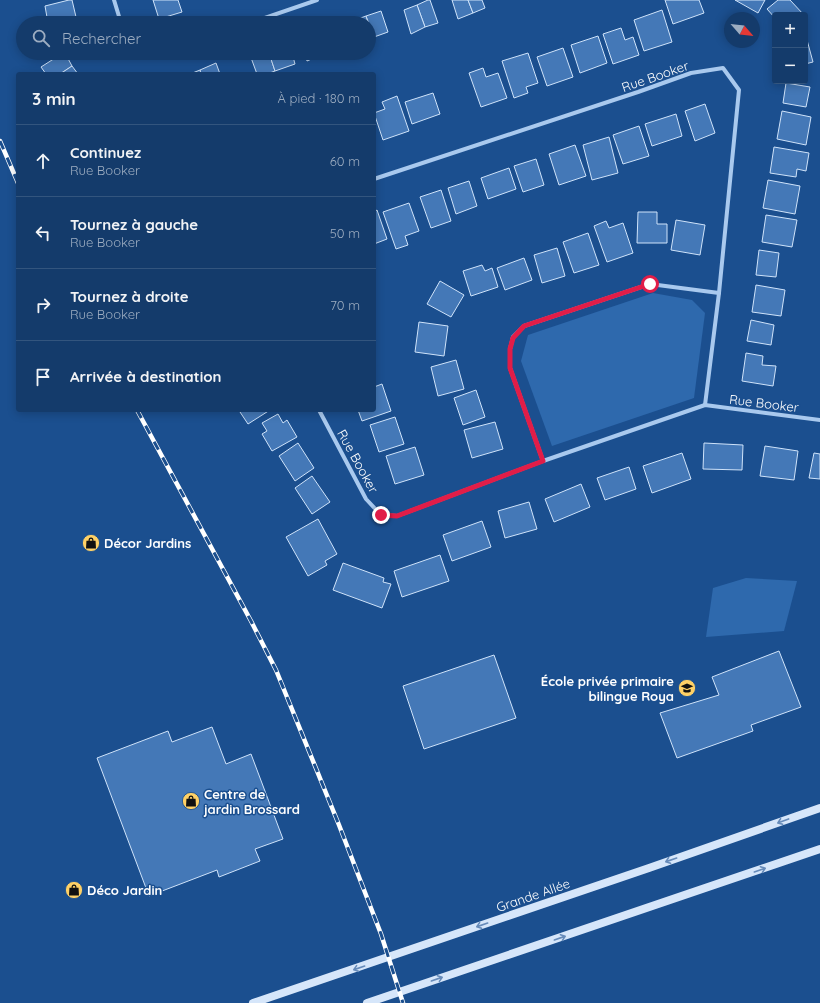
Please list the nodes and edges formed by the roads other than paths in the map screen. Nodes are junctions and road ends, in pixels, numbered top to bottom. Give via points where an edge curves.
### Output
1 (114, 0) edge
2 (317, 0) edge
3 (305, 2) edge
4 (119, 16) edge
5 (268, 16) edge
6 (376, 178) edge
7 (719, 293) junction
8 (705, 405) junction
9 (320, 412) edge
10 (820, 420) edge
11 (543, 461) junction
12 (820, 808) edge
13 (820, 849) edge
14 (253, 1003) edge
15 (367, 1003) edge

1 - 4 street
2 - 3 street
3 - 5 street
6 - 7 street, Rue Booker via 691,73 723,68 739,90
7 - 8 street, Rue Booker
7 - 11 street via 650,284 524,326 513,338 510,368
8 - 10 street, Rue Booker
8 - 11 street, Rue Booker
9 - 11 street, Rue Booker via 366,499 381,515 397,516
12 -> 14 main road, Grande Allée
15 -> 13 main road

